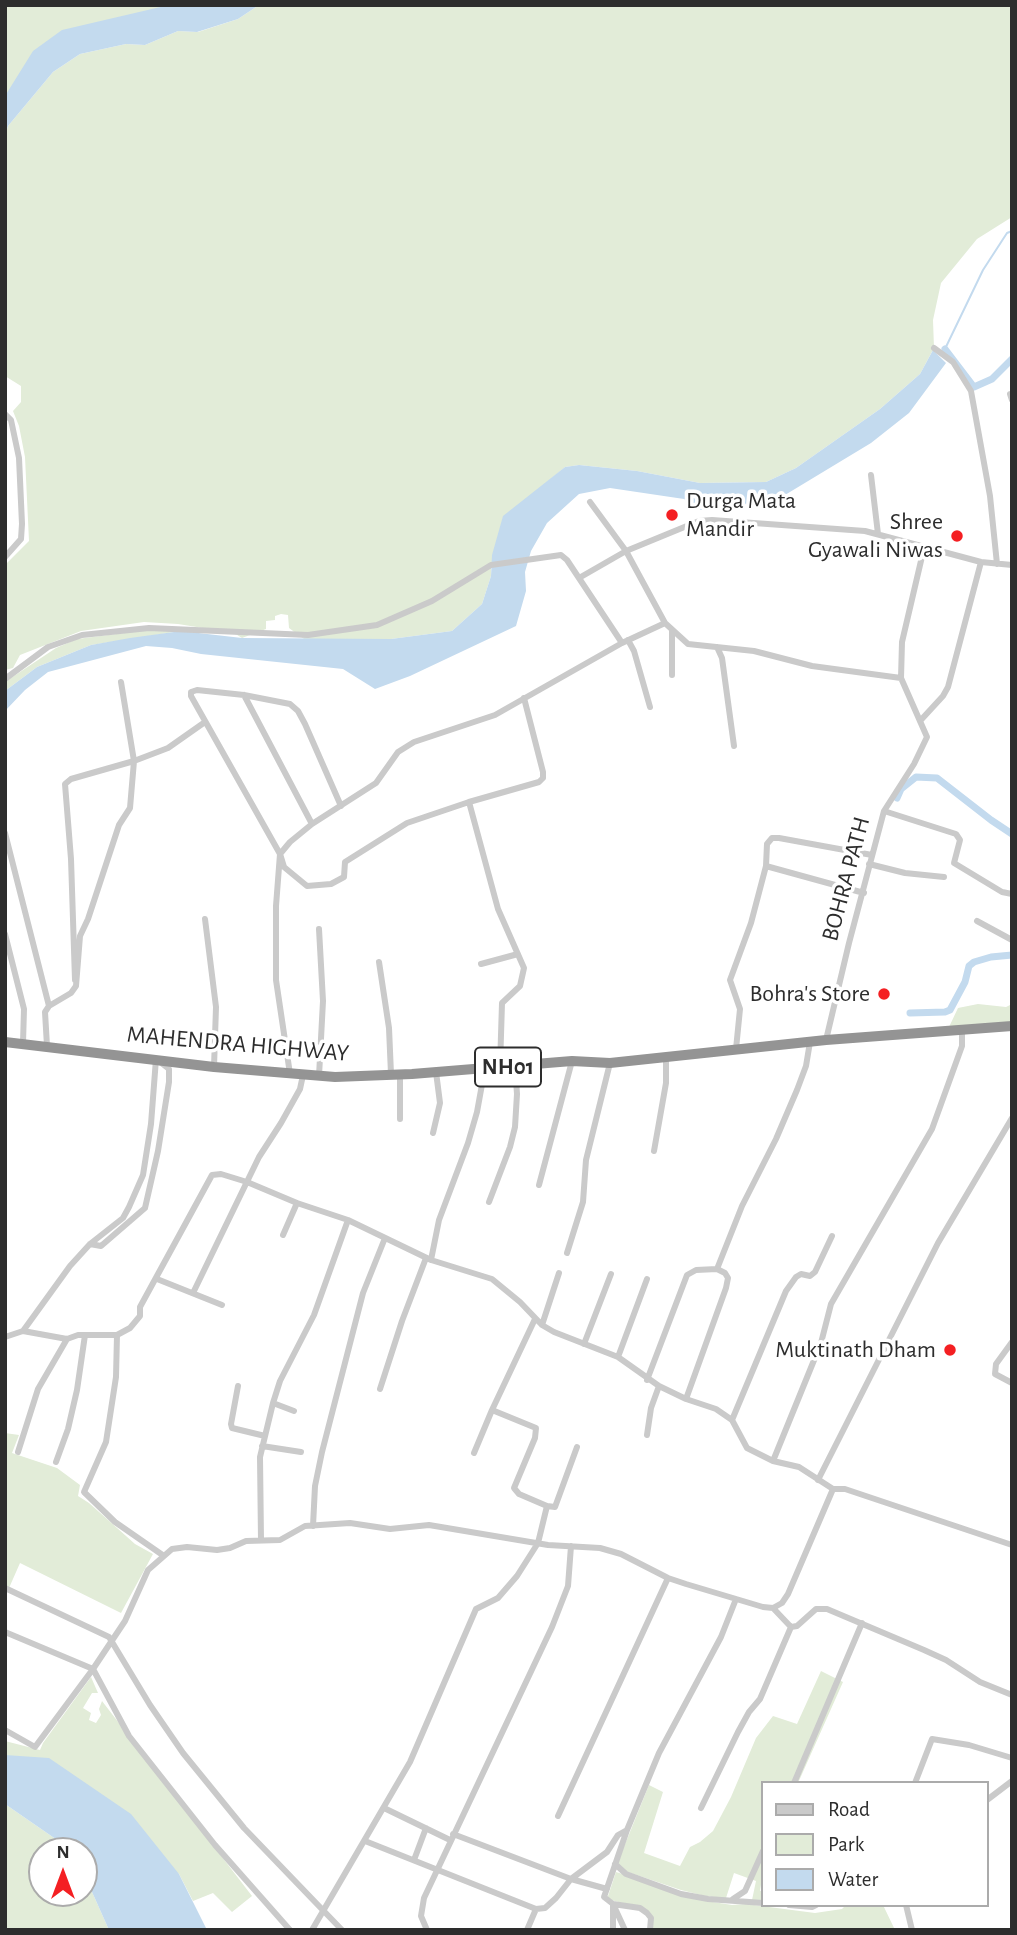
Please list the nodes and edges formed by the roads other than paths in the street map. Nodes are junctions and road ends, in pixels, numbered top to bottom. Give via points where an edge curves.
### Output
1 (934, 348) dead end
2 (5, 414) edge
3 (871, 475) dead end
4 (590, 502) dead end
5 (878, 534) junction
6 (924, 548) junction
7 (626, 551) junction
8 (5, 557) edge
9 (981, 562) junction
10 (998, 564) junction
11 (1012, 565) edge
12 (579, 578) junction
13 (665, 623) junction
14 (673, 630) junction
15 (625, 642) junction
16 (717, 647) junction
17 (673, 675) dead end
18 (901, 678) junction
19 (5, 679) edge
20 (121, 682) dead end
21 (244, 695) junction
22 (524, 698) junction
23 (650, 707) dead end
24 (920, 721) junction
25 (205, 722) junction
26 (734, 746) dead end
27 (134, 761) junction
28 (468, 802) junction
29 (341, 806) junction
30 (884, 811) junction
31 (312, 824) junction
32 (5, 832) edge
33 (280, 854) junction
34 (872, 855) junction
35 (869, 864) junction
36 (766, 866) junction
37 (944, 877) dead end
38 (864, 893) junction
39 (1012, 894) edge
40 (205, 919) dead end
41 (977, 921) dead end
42 (319, 929) dead end
43 (5, 934) edge
44 (1012, 940) edge
45 (518, 954) junction
46 (379, 962) dead end
47 (481, 964) dead end
48 (76, 986) junction
49 (49, 1006) junction
50 (1012, 1026) edge
51 (962, 1030) junction
52 (827, 1040) junction
53 (5, 1042) edge
54 (810, 1042) junction
55 (23, 1043) junction
56 (47, 1046) junction
57 (736, 1049) junction
58 (666, 1057) junction
59 (156, 1059) junction
60 (572, 1061) junction
61 (610, 1063) junction
62 (515, 1066) junction
63 (214, 1067) junction
64 (500, 1067) junction
65 (485, 1069) junction
66 (436, 1072) junction
67 (290, 1074) junction
68 (396, 1074) junction
69 (303, 1075) junction
70 (319, 1076) junction
71 (400, 1119) dead end
72 (1011, 1119) edge
73 (433, 1133) dead end
74 (654, 1151) dead end
75 (247, 1182) junction
76 (539, 1185) dead end
77 (489, 1202) dead end
78 (297, 1203) junction
79 (348, 1220) junction
80 (283, 1235) dead end
81 (832, 1236) dead end
82 (385, 1238) junction
83 (90, 1244) junction
84 (567, 1254) dead end
85 (429, 1259) junction
86 (718, 1269) junction
87 (559, 1273) dead end
88 (611, 1274) dead end
89 (157, 1279) junction
90 (647, 1279) dead end
91 (193, 1293) junction
92 (222, 1305) dead end
93 (535, 1319) junction
94 (542, 1325) junction
95 (23, 1331) junction
96 (85, 1335) junction
97 (117, 1335) junction
98 (5, 1337) edge
99 (67, 1339) junction
100 (1012, 1342) edge
101 (584, 1344) junction
102 (618, 1357) junction
103 (647, 1380) junction
104 (1012, 1383) edge
105 (238, 1386) dead end
106 (660, 1386) junction
107 (380, 1389) dead end
108 (686, 1399) junction
109 (273, 1404) junction
110 (492, 1410) junction
111 (294, 1411) dead end
112 (732, 1420) junction
113 (647, 1435) dead end
114 (265, 1436) junction
115 (262, 1447) junction
116 (577, 1447) dead end
117 (18, 1452) dead end
118 (301, 1452) dead end
119 (474, 1453) dead end
120 (773, 1461) junction
121 (56, 1462) dead end
122 (818, 1480) junction
123 (833, 1489) junction
124 (547, 1506) junction
125 (313, 1526) junction
126 (261, 1540) junction
127 (538, 1544) junction
128 (1011, 1544) edge
129 (571, 1546) junction
130 (164, 1556) junction
131 (668, 1578) junction
132 (5, 1588) edge
133 (736, 1599) junction
134 (773, 1608) junction
135 (862, 1623) junction
136 (791, 1627) junction
137 (5, 1632) edge
138 (111, 1641) junction
139 (93, 1669) junction
140 (1012, 1695) edge
141 (5, 1730) edge
142 (1012, 1758) edge
143 (795, 1781) edge
144 (916, 1781) edge
145 (1012, 1781) edge
146 (989, 1798) edge
147 (384, 1808) junction
148 (701, 1808) dead end
149 (558, 1816) dead end
150 (426, 1828) junction
151 (627, 1830) junction
152 (451, 1837) junction
153 (365, 1841) junction
154 (762, 1854) edge
155 (414, 1860) junction
156 (615, 1864) junction
157 (438, 1869) junction
158 (571, 1879) junction
159 (607, 1889) junction
160 (731, 1900) junction
161 (762, 1903) edge
162 (613, 1904) junction
163 (906, 1907) edge
164 (536, 1909) junction
165 (322, 1910) junction
166 (290, 1930) edge
167 (312, 1930) edge
168 (342, 1930) edge
169 (427, 1930) edge
170 (527, 1930) edge
171 (613, 1930) edge
172 (625, 1930) edge
173 (650, 1930) edge
174 (912, 1930) edge

1 - 10 street via 953,362 971,391
2 - 8 street via 11,420 19,458 22,524 21,539
3 - 5 street
4 - 7 street
5 - 6 street
5 - 7 street via 712,520
6 - 9 street
6 - 18 street via 902,642
7 - 12 street
7 - 13 street
9 - 10 street
9 - 24 street via 947,687
10 - 11 street
12 - 15 street
12 - 19 street via 561,555 491,565 432,601 377,625 308,635 149,628 82,635 48,647
13 - 14 street
13 - 15 street
14 - 16 street via 688,644
14 - 17 street
15 - 22 street
15 - 23 street via 634,651
16 - 18 street
16 - 26 street
18 - 24 street
20 - 27 street
21 - 25 street via 191,692
21 - 29 street via 290,704 298,711
21 - 31 street
22 - 28 street via 543,778
22 - 29 street via 495,715 414,742 398,752 376,783
24 - 30 street, BOHRA PATH via 927,737
25 - 27 street via 168,748
25 - 33 street
27 - 48 street via 130,808 119,825 80,936
27 - 48 street via 65,784
28 - 33 street via 407,823 345,862 344,877 331,884 307,886 284,867
28 - 45 street via 498,909
29 - 31 street
30 - 34 street, BOHRA PATH
30 - 39 street via 956,834 960,840 954,863
31 - 33 street
32 - 49 street
33 - 67 street via 276,980
34 - 35 street, BOHRA PATH
34 - 36 street via 772,838 767,844
35 - 37 street
35 - 38 street, BOHRA PATH
36 - 38 street
36 - 57 street via 730,980 740,1009
38 - 52 street, BOHRA PATH
40 - 63 street via 216,1007
41 - 44 street
42 - 70 street via 323,1001
43 - 55 street via 24,1009
45 - 47 street
45 - 64 street via 524,977 502,1003
46 - 68 street
48 - 49 street
49 - 56 street via 45,1012
50 - 51 highway, MAHENDRA HIGHWAY / NH01
51 - 52 highway, MAHENDRA HIGHWAY / NH01
51 - 120 street via 962,1046 932,1129 831,1304 821,1343
52 - 54 highway, MAHENDRA HIGHWAY / NH01
53 - 55 highway, MAHENDRA HIGHWAY / NH01
54 - 57 highway, MAHENDRA HIGHWAY / NH01
54 - 86 street via 797,1090
55 - 56 highway, MAHENDRA HIGHWAY / NH01
56 - 59 highway, MAHENDRA HIGHWAY / NH01
57 - 58 highway, MAHENDRA HIGHWAY / NH01
58 - 61 highway, MAHENDRA HIGHWAY / NH01
58 - 74 street
59 - 63 highway, MAHENDRA HIGHWAY / NH01
59 - 83 street via 143,1175 123,1218
59 - 83 street via 169,1069 169,1082 145,1208 101,1247
60 - 61 highway, MAHENDRA HIGHWAY / NH01
60 - 62 highway, MAHENDRA HIGHWAY / NH01
60 - 76 street
61 - 84 street via 586,1160 583,1202
62 - 64 highway, MAHENDRA HIGHWAY / NH01
62 - 77 street via 515,1127
63 - 67 highway, MAHENDRA HIGHWAY / NH01
64 - 65 highway, MAHENDRA HIGHWAY / NH01
65 - 66 highway, MAHENDRA HIGHWAY / NH01
65 - 85 street via 468,1143
66 - 68 highway, MAHENDRA HIGHWAY / NH01
66 - 73 street via 440,1103
67 - 69 highway, MAHENDRA HIGHWAY / NH01
68 - 70 highway, MAHENDRA HIGHWAY / NH01
68 - 71 street
69 - 70 highway, MAHENDRA HIGHWAY / NH01
69 - 75 street via 300,1089
72 - 122 street via 938,1243
75 - 78 street
75 - 89 street via 212,1175
75 - 91 street
78 - 79 street
78 - 80 street
79 - 82 street
79 - 109 street via 314,1315 279,1381
81 - 112 street via 815,1272 796,1276 786,1291
82 - 85 street
82 - 125 street via 363,1293 322,1452 314,1486
83 - 95 street
85 - 93 street via 492,1279
85 - 107 street
86 - 103 street via 687,1275
86 - 108 street via 728,1278 726,1288
87 - 94 street
88 - 101 street
89 - 91 street
89 - 97 street via 136,1323
90 - 102 street
91 - 92 street
93 - 94 street
93 - 110 street
94 - 101 street
95 - 98 street
95 - 99 street
96 - 97 street
96 - 99 street
96 - 121 street via 77,1390
97 - 130 street via 106,1442 84,1492 115,1522
99 - 117 street via 37,1389
100 - 104 street via 996,1364 995,1374
101 - 102 street
102 - 103 street
103 - 106 street
105 - 114 street via 232,1428
106 - 108 street
106 - 113 street
108 - 112 street
109 - 111 street
109 - 114 street
110 - 119 street
110 - 124 street via 536,1428 514,1488
112 - 120 street via 747,1448
114 - 115 street
115 - 118 street
115 - 126 street
116 - 124 street via 555,1507
120 - 122 street via 799,1467
122 - 123 street
123 - 128 street via 845,1489
123 - 134 street via 788,1594
124 - 127 street
125 - 126 street via 280,1539
125 - 127 street via 350,1523 390,1529 429,1525
126 - 130 street via 217,1550 180,1547
127 - 129 street
127 - 147 street via 498,1598 476,1609 411,1762
129 - 131 street via 621,1554
129 - 152 street via 568,1586 552,1626
130 - 138 street via 148,1570
131 - 133 street
131 - 149 street
132 - 138 street
133 - 134 street
133 - 151 street
134 - 136 street
135 - 136 street via 816,1609
135 - 140 street
135 - 143 street
136 - 148 street via 760,1699
137 - 139 street
138 - 139 street
138 - 165 street via 183,1753 244,1828
139 - 141 street via 35,1747
139 - 166 street via 129,1736
142 - 144 street via 935,1738
145 - 146 street
147 - 150 street
147 - 153 street
150 - 152 street
150 - 155 street
151 - 156 street
151 - 158 street
152 - 157 street
152 - 158 street
153 - 155 street
153 - 165 street
154 - 160 street via 745,1891
155 - 157 street
156 - 159 street
156 - 160 street via 626,1874 681,1894
157 - 164 street
157 - 169 street via 424,1898 421,1916
158 - 159 street
158 - 164 street via 545,1908
159 - 162 street via 604,1897
160 - 161 street
162 - 171 street
162 - 172 street
162 - 173 street via 647,1913
163 - 174 street
164 - 170 street
165 - 167 street
165 - 168 street

